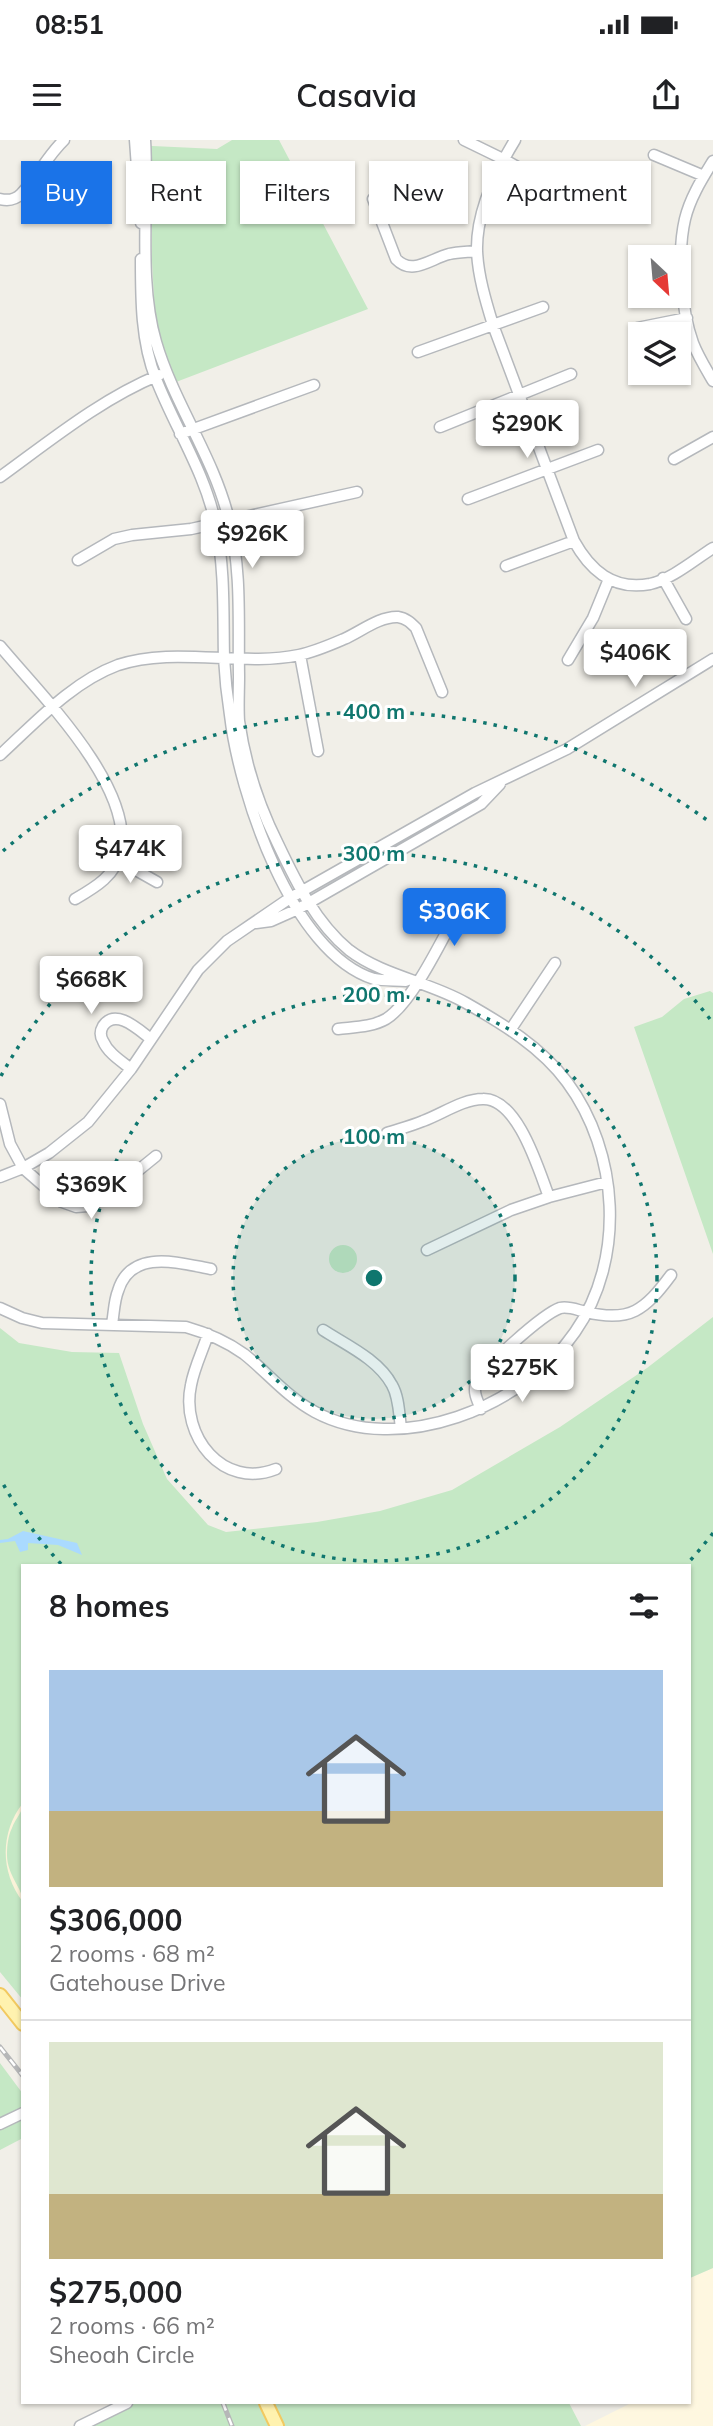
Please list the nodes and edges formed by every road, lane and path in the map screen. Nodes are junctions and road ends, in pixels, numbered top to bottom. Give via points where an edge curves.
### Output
1 (64, 140) edge
2 (135, 140) edge
3 (145, 140) edge
4 (464, 140) edge
5 (515, 140) edge
6 (654, 155) dead end
7 (503, 159) junction
8 (137, 161) edge
9 (144, 161) edge
10 (507, 161) edge
11 (713, 161) edge
12 (704, 176) junction
13 (0, 199) edge
14 (144, 224) edge
15 (383, 224) edge
16 (477, 251) junction
17 (543, 307) dead end
18 (687, 318) junction
19 (667, 322) edge
20 (493, 325) junction
21 (148, 327) junction
22 (418, 352) dead end
23 (166, 372) junction
24 (571, 374) dead end
25 (155, 377) junction
26 (713, 381) edge
27 (314, 385) dead end
28 (518, 396) junction
29 (440, 427) dead end
30 (193, 428) junction
31 (180, 434) junction
32 (713, 437) edge
33 (598, 450) dead end
34 (674, 459) dead end
35 (546, 470) junction
36 (0, 477) edge
37 (357, 492) dead end
38 (468, 499) dead end
39 (230, 521) junction
40 (216, 524) junction
41 (574, 541) junction
42 (713, 548) edge
43 (78, 560) dead end
44 (506, 566) dead end
45 (609, 579) junction
46 (663, 579) junction
47 (687, 619) dead end
48 (0, 646) edge
49 (300, 655) junction
50 (224, 659) junction
51 (238, 659) junction
52 (713, 659) edge
53 (568, 660) dead end
54 (442, 692) dead end
55 (52, 708) junction
56 (318, 751) dead end
57 (0, 754) edge
58 (504, 779) junction
59 (117, 860) junction
60 (157, 882) dead end
61 (302, 892) junction
62 (290, 898) junction
63 (75, 899) dead end
64 (464, 899) dead end
65 (310, 902) junction
66 (298, 909) junction
67 (256, 923) junction
68 (555, 963) dead end
69 (417, 982) junction
70 (338, 1028) dead end
71 (511, 1030) junction
72 (151, 1039) junction
73 (131, 1069) junction
74 (0, 1104) edge
75 (387, 1133) dead end
76 (156, 1156) dead end
77 (23, 1168) junction
78 (0, 1177) edge
79 (607, 1182) junction
80 (549, 1197) junction
81 (428, 1250) dead end
82 (211, 1269) dead end
83 (671, 1275) dead end
84 (0, 1308) edge
85 (587, 1312) junction
86 (112, 1324) junction
87 (323, 1330) dead end
88 (208, 1334) junction
89 (481, 1409) junction
90 (401, 1428) junction
91 (276, 1469) dead end
92 (0, 1995) edge
93 (21, 2021) edge
94 (21, 2114) edge
95 (0, 2124) edge
96 (125, 2404) edge
97 (266, 2404) edge
98 (80, 2426) edge
99 (277, 2426) edge

1 - 13 street via 20,195
2 - 8 street
3 - 9 street
4 - 7 street
5 - 7 street
6 - 12 street
7 - 10 street
7 - 16 street via 485,206
11 - 12 street
12 - 18 street via 685,218 683,295
14 - 21 street
15 - 16 street via 401,264 415,267 448,254
16 - 20 street
17 - 20 street
18 - 19 street
18 - 26 street via 692,342
20 - 22 street
20 - 28 street
21 - 23 street
21 - 25 street
23 - 25 street
23 - 30 street
24 - 28 street
25 - 31 street
25 - 36 street via 114,397
27 - 30 street
28 - 29 street
28 - 35 street
30 - 31 street
30 - 39 street
31 - 40 street via 201,477
32 - 34 street
33 - 35 street
35 - 38 street
35 - 41 street
37 - 39 street
39 - 40 street
39 - 51 street via 237,570
40 - 43 street via 114,539
40 - 50 street via 223,572
41 - 44 street
41 - 45 street via 592,568
42 - 46 street
45 - 46 street via 650,584
45 - 53 street
46 - 47 street
48 - 55 street
49 - 51 street
49 - 54 street via 400,617 416,628
49 - 56 street
50 - 51 street
50 - 55 street via 165,658 119,665 90,678
50 - 62 street via 230,718 248,800
51 - 61 street via 239,720 251,773 275,840
52 - 58 street via 567,749
55 - 57 street
55 - 59 street via 102,777 118,816 121,850
58 - 61 street
58 - 65 street via 481,804
59 - 60 street
59 - 63 street via 97,886
61 - 62 street
61 - 65 street
62 - 66 street
62 - 67 street
64 - 69 street
65 - 66 street
65 - 69 street via 353,953
66 - 67 street
66 - 69 street via 320,940 345,963 374,979
67 - 72 street via 209,957
68 - 71 street
69 - 70 street via 399,1009 386,1019
69 - 71 street via 460,999
71 - 79 street via 544,1057 576,1095 598,1139
72 - 73 street
72 - 73 street via 117,1019 103,1026 100,1033 107,1048
73 - 77 street via 88,1122
74 - 77 street via 10,1144
75 - 80 street via 472,1100 493,1100 526,1138
76 - 77 street via 88,1206 62,1202
77 - 78 street
79 - 80 street
79 - 85 street via 610,1215 605,1265
80 - 81 street
82 - 86 street via 163,1261 139,1265 117,1291
83 - 85 street via 650,1301 625,1316
84 - 86 street via 42,1322
85 - 89 street via 574,1335 518,1389
85 - 89 street via 562,1308 520,1336 478,1379 475,1392
86 - 88 street via 186,1328
87 - 90 street via 385,1374 398,1401
88 - 90 street via 245,1355 293,1399 318,1414 365,1428
88 - 91 street via 191,1386 190,1404 200,1441 224,1468 237,1474 254,1476
89 - 90 street
92 - 93 main road
94 - 95 street
96 - 98 street
97 - 99 main road

